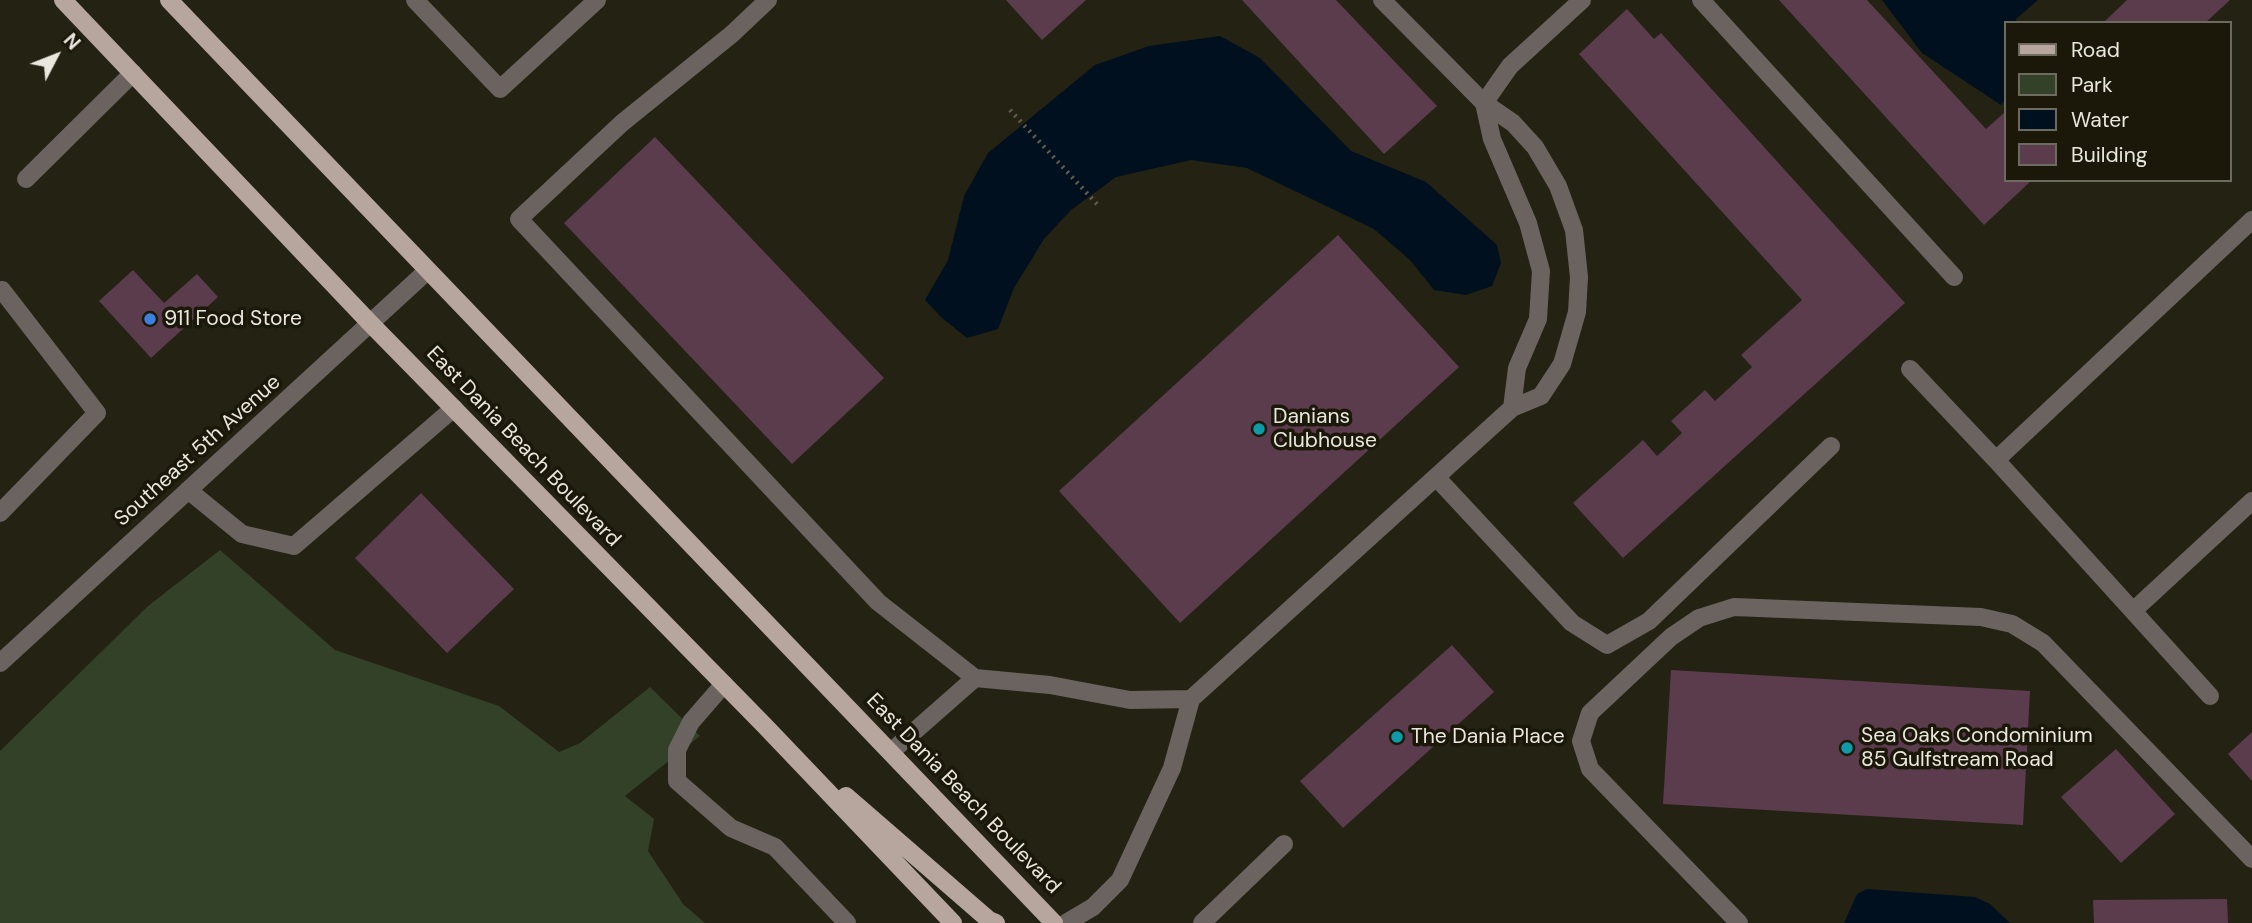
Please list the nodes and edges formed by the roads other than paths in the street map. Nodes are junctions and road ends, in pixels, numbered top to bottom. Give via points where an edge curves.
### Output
1 (63, 0) edge
2 (169, 0) edge
3 (415, 0) edge
4 (597, 0) edge
5 (768, 0) edge
6 (1382, 0) edge
7 (1582, 0) edge
8 (1701, 0) edge
9 (133, 74) junction
10 (1484, 103) junction
11 (26, 179) dead end
12 (2252, 220) edge
13 (427, 271) junction
14 (1954, 277) dead end
15 (2, 290) dead end
16 (371, 324) junction
17 (1910, 369) dead end
18 (454, 408) junction
19 (1512, 408) junction
20 (1830, 446) dead end
21 (1996, 460) junction
22 (1436, 477) junction
23 (188, 491) junction
24 (2252, 501) edge
25 (0, 513) edge
26 (2133, 611) junction
27 (0, 663) edge
28 (975, 678) junction
29 (724, 684) junction
30 (2210, 696) dead end
31 (1191, 699) junction
32 (764, 725) junction
33 (892, 751) junction
34 (1284, 844) dead end
35 (2252, 859) edge
36 (847, 923) edge
37 (953, 923) edge
38 (996, 923) edge
39 (1054, 923) edge
40 (1066, 923) edge
41 (1202, 923) edge
42 (1739, 923) edge

1 - 9 main road, East Dania Beach Boulevard
2 - 13 main road, East Dania Beach Boulevard
3 - 4 street via 500,89
5 - 28 street via 622,123 519,219 878,602
6 - 10 street
7 - 10 street via 1510,66
8 - 14 street
9 - 11 street
9 - 16 main road, East Dania Beach Boulevard
10 - 19 street via 1492,139 1528,223 1541,271 1538,318 1517,369
10 - 19 street via 1513,123 1558,186 1574,230 1579,277 1577,313 1562,364 1541,396
12 - 21 street
13 - 16 street, Southeast 5th Avenue
13 - 33 main road, East Dania Beach Boulevard
15 - 25 street via 97,413
16 - 18 main road, East Dania Beach Boulevard
16 - 23 street, Southeast 5th Avenue
17 - 21 street
18 - 23 street via 294,546 242,534
18 - 29 main road, East Dania Beach Boulevard
19 - 22 street
20 - 22 street via 1649,621 1607,645 1572,623
21 - 26 street
22 - 31 street
23 - 27 street, Southeast 5th Avenue
24 - 26 street
26 - 30 street
28 - 31 street via 1050,685 1130,700
28 - 33 street
29 - 32 main road, East Dania Beach Boulevard
29 - 36 street via 691,722 677,750 677,781 731,828 775,847
31 - 40 street via 1172,768 1120,880 1093,907
32 - 37 main road, East Dania Beach Boulevard
32 - 38 main road
33 - 39 main road, East Dania Beach Boulevard
34 - 41 street
35 - 42 street via 2043,643 2012,624 1981,617 1734,607 1699,618 1671,637 1590,713 1581,741 1590,769

